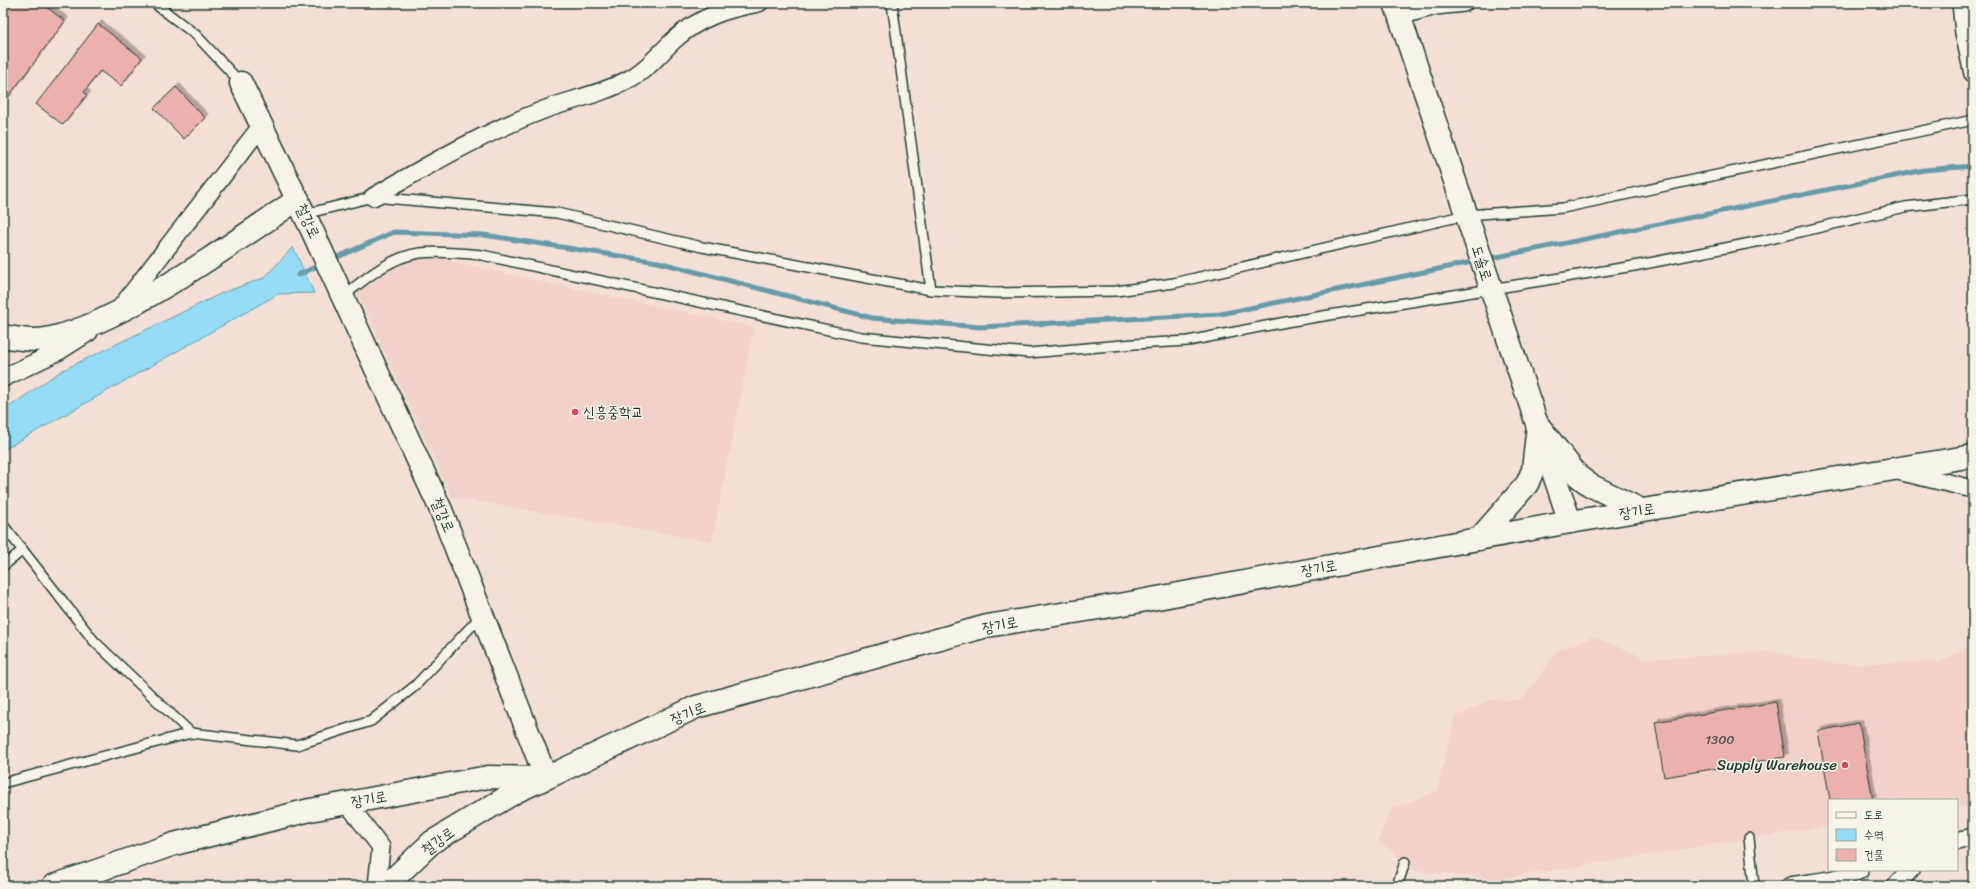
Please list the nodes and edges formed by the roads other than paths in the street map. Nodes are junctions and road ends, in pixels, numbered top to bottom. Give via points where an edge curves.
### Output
1 (154, 3) edge
2 (758, 3) edge
3 (892, 3) edge
4 (1464, 3) edge
5 (1961, 3) edge
6 (1397, 9) edge
7 (1973, 74) edge
8 (241, 82) joint
9 (1973, 120) edge
10 (262, 125) junction
11 (373, 197) junction
12 (1973, 198) edge
13 (305, 214) junction
14 (1469, 222) junction
15 (1489, 285) junction
16 (931, 290) junction
17 (341, 293) junction
18 (116, 314) junction
19 (3, 336) edge
20 (3, 378) edge
21 (1538, 425) junction
22 (1973, 456) edge
23 (1892, 469) junction
24 (1973, 489) edge
25 (1641, 510) junction
26 (1570, 522) junction
27 (3, 525) edge
28 (1478, 539) junction
29 (23, 550) junction
30 (3, 566) edge
31 (482, 615) junction
32 (191, 733) junction
33 (546, 778) junction
34 (3, 783) edge
35 (347, 803) junction
36 (1973, 837) edge
37 (1749, 838) dead end
38 (1958, 841) edge
39 (1405, 862) dead end
40 (1909, 871) edge
41 (1858, 874) edge
42 (53, 886) edge
43 (377, 886) edge
44 (386, 886) edge
45 (1397, 886) edge
46 (1754, 886) edge
47 (1790, 886) edge
48 (1896, 886) edge

1 - 8 lane via 196,34
2 - 11 street via 715,13 697,21 632,78 546,110 458,148
3 - 16 lane
4 - 6 street
5 - 7 street via 1964,33
6 - 14 main road, 도솔로
8 - 10 main road, 철강로
9 - 14 lane via 1563,208
10 - 13 main road, 철강로
10 - 18 street
11 - 13 lane
11 - 16 lane via 557,213 702,247
12 - 15 lane via 1906,207 1758,242 1634,266
13 - 17 main road, 철강로
13 - 18 main road
14 - 15 main road, 도솔로
14 - 16 lane via 1174,283 1116,291 997,293
15 - 17 lane via 1188,341 1029,353 862,337 482,255 419,253 399,259
15 - 21 main road, 도솔로
17 - 31 main road, 철강로 via 441,510
18 - 19 main road via 70,333 50,338 25,340
18 - 20 street via 59,351
21 - 25 main road via 1578,476 1590,485
21 - 26 main road, 도솔로
21 - 28 main road via 1532,470 1527,484
22 - 23 main road, 장기로
23 - 24 street
23 - 25 main road, 장기로
25 - 26 main road, 장기로
26 - 28 main road, 장기로
27 - 29 lane
28 - 33 main road, 장기로 via 1130,603 987,626 696,708
29 - 30 lane
29 - 32 lane via 94,641
31 - 32 lane via 415,686 371,721 297,745
31 - 33 main road, 철강로
32 - 34 lane
33 - 35 main road, 장기로 via 488,777
33 - 44 main road, 철강로 via 517,791 432,842
35 - 42 main road, 장기로 via 174,844
35 - 43 street via 381,847
36 - 38 street
37 - 46 lane
39 - 45 lane
40 - 48 street
41 - 47 street

